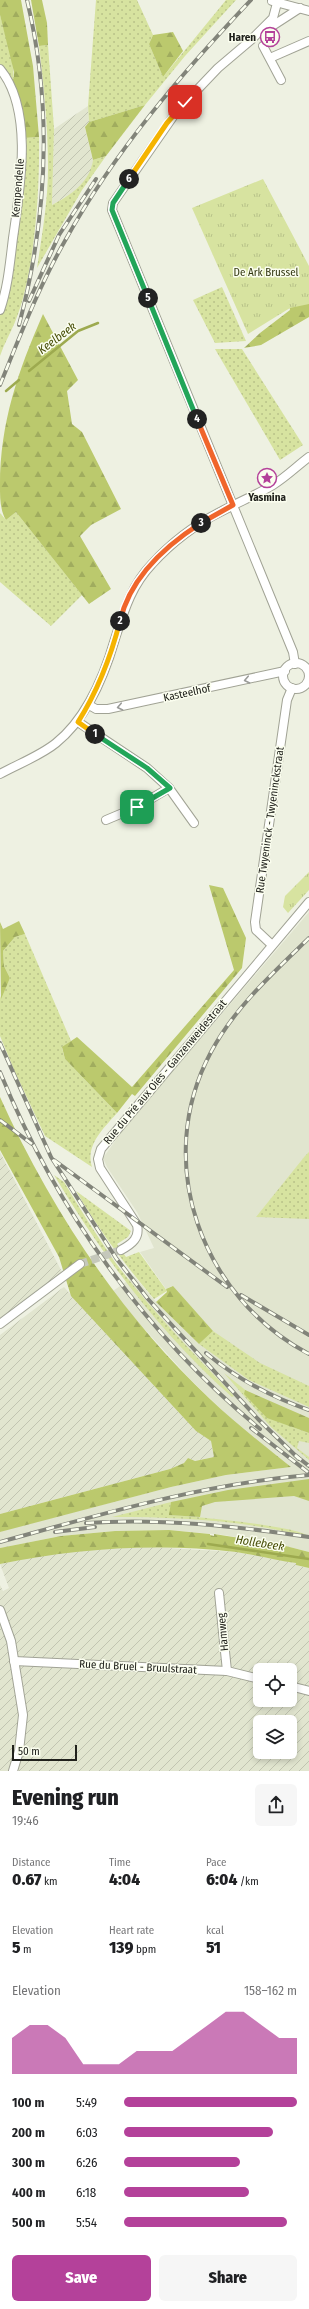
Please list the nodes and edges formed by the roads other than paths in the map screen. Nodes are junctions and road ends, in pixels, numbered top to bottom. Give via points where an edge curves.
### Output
1 (274, 2) edge
2 (300, 8) junction
3 (309, 10) edge
4 (251, 40) junction
5 (309, 41) edge
6 (263, 46) dead end
7 (270, 58) junction
8 (0, 69) edge
9 (281, 80) dead end
10 (0, 310) edge
11 (309, 457) edge
12 (233, 505) junction
13 (295, 664) junction
14 (308, 670) edge
15 (285, 671) junction
16 (292, 688) junction
17 (88, 705) junction
18 (78, 722) junction
19 (0, 774) edge
20 (170, 788) junction
21 (106, 820) dead end
22 (194, 823) dead end
23 (309, 902) edge
24 (272, 944) junction
25 (121, 1250) tunnel mouth
26 (80, 1264) tunnel mouth
27 (0, 1324) edge
28 (219, 1593) dead end
29 (0, 1610) edge
30 (14, 1661) junction
31 (226, 1671) junction
32 (253, 1677) edge
33 (297, 1688) edge
34 (309, 1691) edge
35 (13, 1771) edge

1 - 2 street
1 - 4 street via 272,18
2 - 3 street
2 - 4 street
4 - 12 street via 218,68 171,119 113,203 112,210
5 - 7 street
6 - 7 street
7 - 9 street
8 - 10 street, Kempendelle via 13,92 17,107 21,143 21,180 8,277
11 - 12 street via 274,484
12 - 13 street via 293,652
12 - 17 street via 189,531 164,552 140,579 121,615 115,640
13 - 14 street
13 - 15 street via 288,666
14 - 16 street via 307,683 300,688
15 - 16 street via 284,679
15 -> 17 street, Kasteelhof via 108,709
16 - 24 street, Rue Twyeninck - Twyeninckstraat via 286,708 255,922 256,930
17 - 18 street
18 - 19 street via 55,744
18 - 20 street via 147,768
20 - 21 street via 137,807
20 - 22 street
23 - 24 street, Rue du Pré aux Oies - Ganzenweidestraat
24 - 25 street, Rue du Pré aux Oies - Ganzenweidestraat via 101,1149 98,1159 100,1168 137,1225 139,1233 132,1244
26 - 27 street
28 - 31 street, Hamweg
29 - 30 street via 7,1626
30 - 31 street, Rue du Bruel - Bruulstraat
30 - 35 street via 23,1714 19,1751
31 - 32 street, Rue du Bruel - Bruulstraat
33 - 34 street

